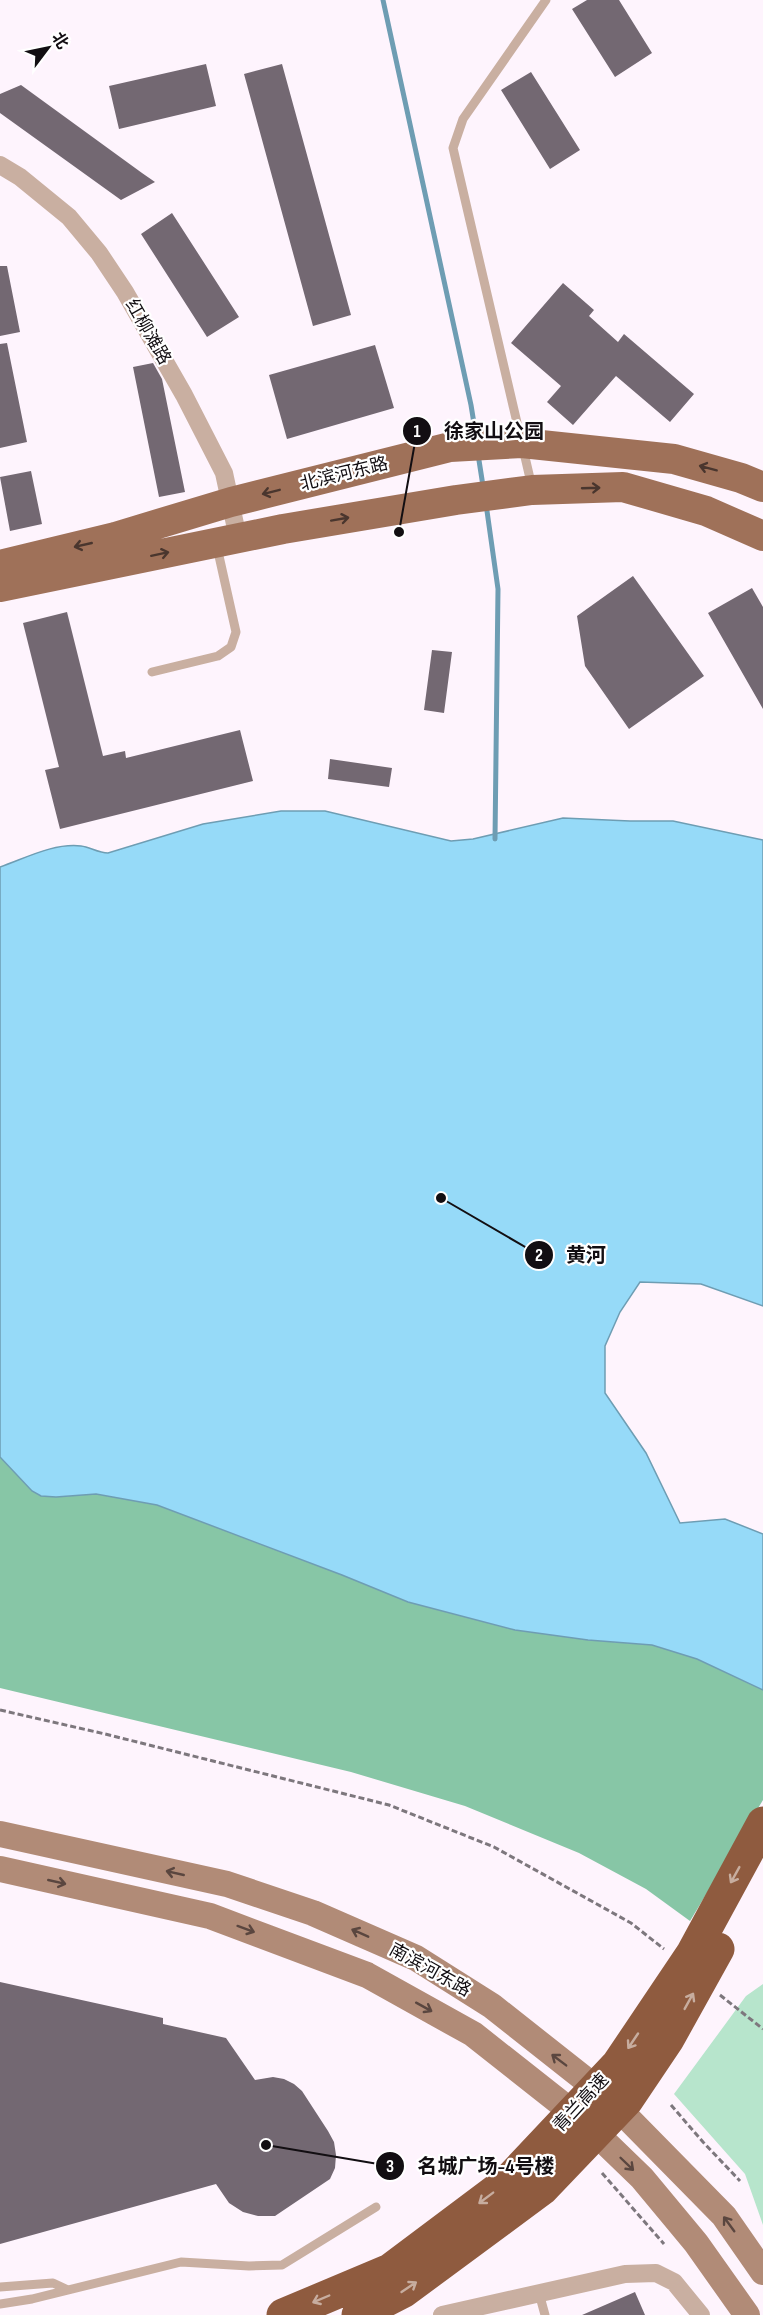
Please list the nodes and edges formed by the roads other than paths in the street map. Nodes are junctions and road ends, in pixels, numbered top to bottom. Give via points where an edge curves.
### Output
1 (546, 0) edge
2 (0, 165) edge
3 (509, 443) junction
4 (763, 487) edge
5 (532, 490) junction
6 (231, 502) junction
7 (763, 536) edge
8 (227, 540) junction
9 (0, 565) edge
10 (0, 588) edge
11 (152, 672) dead end
12 (763, 1823) edge
13 (0, 1834) edge
14 (0, 1869) edge
15 (763, 1869) edge
16 (376, 2207) dead end
17 (763, 2272) edge
18 (0, 2287) edge
19 (68, 2290) junction
20 (539, 2293) junction
21 (0, 2304) edge
22 (494, 2309) edge
23 (450, 2314) edge
24 (283, 2315) edge
25 (358, 2315) edge
26 (545, 2315) edge
27 (701, 2315) edge
28 (747, 2315) edge

1 - 3 lane via 463,119 453,148
2 - 6 street, 红柳滩路 via 69,217 99,253 184,395 224,473
4 -> 3 main road, 北滨河东路 via 674,459
3 - 5 lane
3 -> 6 main road, 北滨河东路 via 450,447
5 -> 7 main road via 623,487 706,511
8 -> 5 main road
6 - 8 street, 红柳滩路
6 -> 9 main road, 北滨河东路 via 115,537
10 -> 8 main road
8 - 11 lane via 235,640 218,656
12 -> 24 highway, 青兰高速, bridge via 692,1954 618,2064 506,2183 390,2270
17 -> 13 main road, 南滨河东路 via 724,2216 606,2097 492,2006 416,1958 313,1913 227,1884
14 -> 28 main road, 南滨河东路 via 220,1920 367,1975 473,2034 582,2120 642,2178 696,2243
25 -> 15 highway, 青兰高速, bridge via 404,2291 542,2189 627,2100 668,2039
16 - 19 lane via 282,2265 181,2262
18 - 19 lane via 52,2283
19 - 21 lane
20 - 22 street
20 - 26 lane
20 - 27 street via 625,2274 656,2273 674,2282
22 - 23 street

